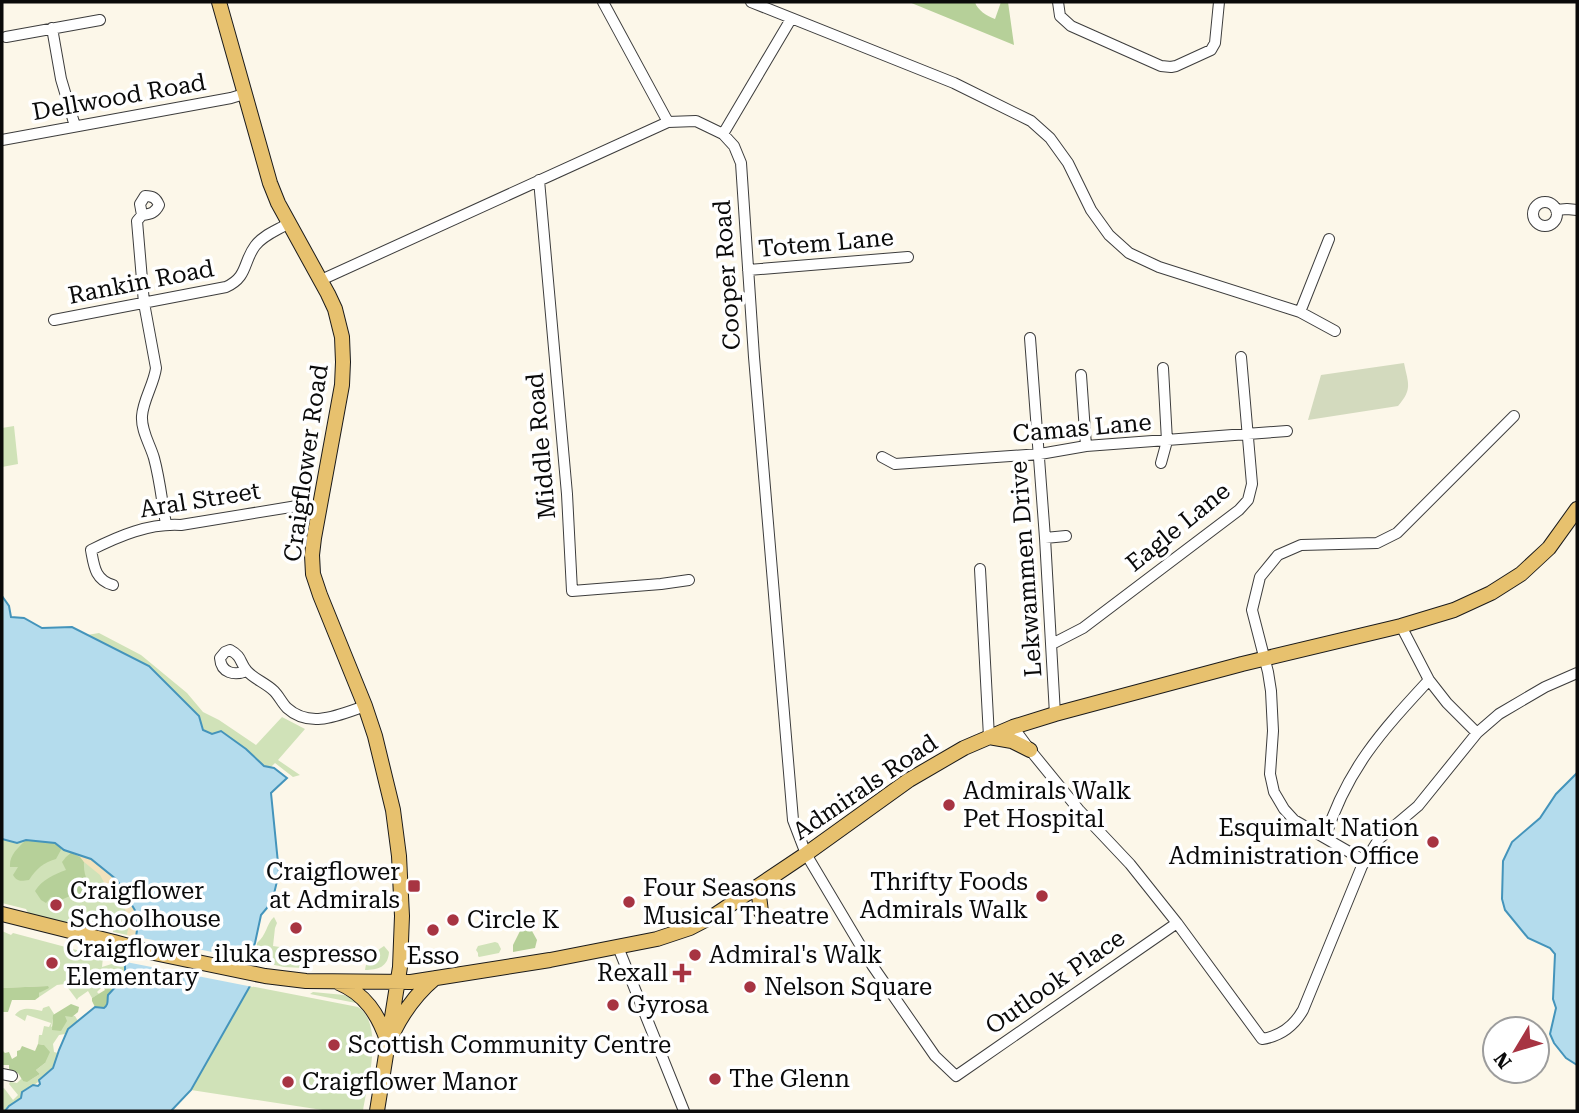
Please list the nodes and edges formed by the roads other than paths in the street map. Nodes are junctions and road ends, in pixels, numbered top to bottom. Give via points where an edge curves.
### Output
1 (219, 2) edge
2 (603, 2) edge
3 (751, 2) edge
4 (1058, 2) edge
5 (1219, 2) edge
6 (791, 19) junction
7 (100, 20) dead end
8 (52, 28) junction
9 (6, 37) dead end
10 (244, 94) junction
11 (668, 122) junction
12 (75, 126) junction
13 (723, 134) junction
14 (2, 139) edge
15 (539, 180) junction
16 (1556, 210) dead end
17 (1577, 211) edge
18 (142, 215) dead end
19 (289, 223) junction
20 (1329, 239) dead end
21 (908, 257) dead end
22 (748, 270) junction
23 (321, 280) junction
24 (144, 303) junction
25 (1300, 312) junction
26 (54, 320) dead end
27 (1335, 331) dead end
28 (1030, 338) dead end
29 (1241, 357) dead end
30 (1163, 368) dead end
31 (1081, 375) dead end
32 (1514, 416) dead end
33 (1287, 431) dead end
34 (1249, 435) junction
35 (1167, 441) junction
36 (1086, 446) junction
37 (1040, 454) junction
38 (882, 457) dead end
39 (1161, 463) dead end
40 (319, 508) junction
41 (1577, 509) edge
42 (166, 524) junction
43 (1066, 536) dead end
44 (1045, 538) junction
45 (980, 569) dead end
46 (689, 580) dead end
47 (113, 585) dead end
48 (1401, 626) junction
49 (1052, 644) junction
50 (1264, 659) junction
51 (247, 671) dead end
52 (1577, 673) edge
53 (1429, 680) junction
54 (365, 706) junction
55 (1055, 715) junction
56 (1013, 727) junction
57 (1477, 733) junction
58 (989, 737) junction
59 (1030, 750) junction
60 (1325, 838) junction
61 (806, 854) junction
62 (1365, 861) junction
63 (758, 887) junction
64 (738, 900) junction
65 (2, 914) edge
66 (2, 920) edge
67 (1177, 923) junction
68 (113, 946) junction
69 (618, 947) junction
70 (435, 978) junction
71 (333, 982) junction
72 (398, 983) junction
73 (388, 1041) junction
74 (957, 1076) joint
75 (377, 1111) edge
76 (684, 1111) edge

1 - 10 main road, Craigflower Road
2 - 11 street
3 - 6 street
4 - 5 street via 1060,16 1071,26 1171,67 1214,47
6 - 13 street
6 - 25 street via 954,83 1031,121 1068,163 1109,235 1129,253
7 - 8 street
8 - 9 street
8 - 12 street
10 - 12 street, Dellwood Road
10 - 19 main road, Craigflower Road via 270,183
11 - 13 street via 696,121
11 - 15 street
12 - 14 street, Dellwood Road
13 - 22 street, Cooper Road via 741,163
15 - 23 street
15 - 46 street, Middle Road via 572,591
16 - 17 street
18 - 24 street via 137,221
19 - 23 main road, Craigflower Road
19 - 24 street, Rankin Road via 256,244 242,275 231,285
20 - 25 street
21 - 22 street, Totem Lane
22 - 61 street, Cooper Road via 793,820
23 - 40 main road, Craigflower Road via 335,309 344,362
24 - 26 street, Rankin Road
24 - 42 street via 156,368 142,422 154,456
25 - 27 street
28 - 37 street, Lekwammen Drive
29 - 34 street, Eagle Lane
30 - 35 street
31 - 36 street
32 - 50 street via 1397,533 1377,542 1301,545 1278,555 1260,577 1252,610
33 - 34 street, Camas Lane
34 - 35 street, Camas Lane
34 - 49 street, Eagle Lane via 1252,484 1240,510 1083,628
35 - 36 street, Camas Lane
35 - 39 street
36 - 37 street, Camas Lane
37 - 38 street, Camas Lane via 895,464
37 - 44 street, Lekwammen Drive
40 - 42 street, Aral Street via 303,505
40 - 54 main road, Craigflower Road via 313,574
41 - 48 main road, Admirals Road via 1549,548 1521,574 1454,610
42 - 47 street, Aral Street via 123,534 91,550 95,572 104,583
43 - 44 street
44 - 49 street, Lekwammen Drive
45 - 58 street
48 - 50 main road, Admirals Road
48 - 53 street
49 - 55 street, Lekwammen Drive
50 - 55 main road, Admirals Road
50 - 60 street via 1271,691 1273,792 1294,820
51 - 54 street via 302,718 330,717
52 - 57 street via 1518,701
53 - 57 street
53 - 60 street via 1364,756 1332,815
54 - 72 main road, Craigflower Road via 384,770 398,848 402,916
55 - 56 main road, Admirals Road
56 - 58 main road, Admirals Road
56 - 59 street
57 - 62 street via 1418,806 1379,839
58 - 59 main road
58 - 61 main road, Admirals Road via 909,779
59 - 67 street
60 - 62 street
61 - 63 main road, Admirals Road
61 - 74 street, Cooper Road via 877,973 935,1056
62 - 67 street via 1303,1010 1283,1033 1262,1039
63 - 64 main road, Admirals Road
63 - 64 main road via 761,912
64 - 69 main road, Admirals Road via 690,928
65 - 68 main road, Admirals Road
66 - 68 main road, Admirals Road
67 - 74 street, Outlook Place
68 - 71 main road, Admirals Road via 265,976
69 - 70 main road, Admirals Road
69 - 76 street
70 - 72 main road, Admirals Road
70 - 73 main road via 413,1001
71 - 72 main road, Admirals Road
71 - 73 main road via 369,1003
72 - 73 main road, Craigflower Road
73 - 75 main road, Craigflower Road

